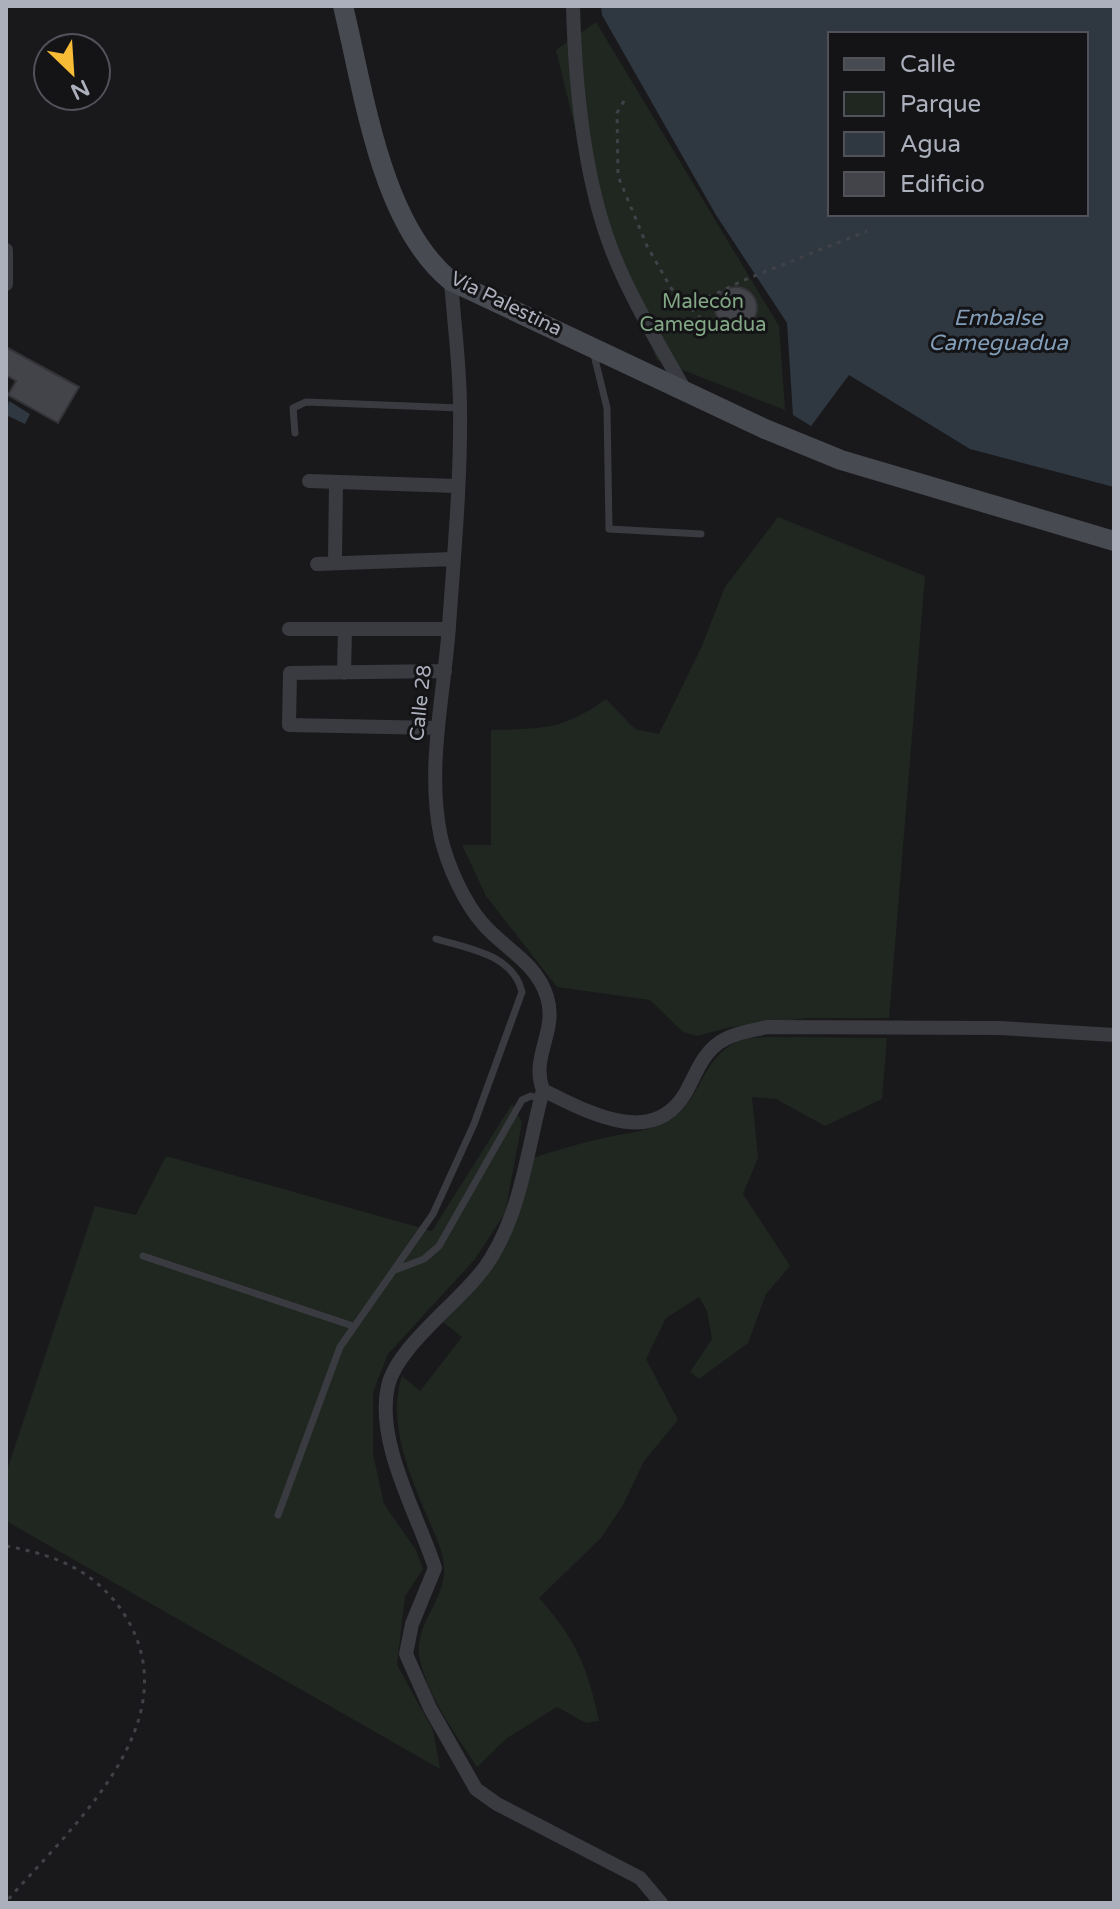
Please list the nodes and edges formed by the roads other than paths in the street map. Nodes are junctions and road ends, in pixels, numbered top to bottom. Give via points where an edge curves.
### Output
1 (343, 6) edge
2 (573, 6) edge
3 (6, 250) edge
4 (451, 281) junction
5 (6, 284) edge
6 (592, 344) junction
7 (685, 390) junction
8 (460, 408) junction
9 (295, 433) dead end
10 (309, 481) dead end
11 (336, 482) junction
12 (456, 486) junction
13 (701, 534) dead end
14 (1114, 541) edge
15 (453, 559) junction
16 (335, 561) junction
17 (317, 564) dead end
18 (289, 629) dead end
19 (449, 629) junction
20 (345, 630) junction
21 (445, 671) junction
22 (344, 673) junction
23 (437, 728) junction
24 (436, 939) dead end
25 (1114, 1035) edge
26 (542, 1094) junction
27 (143, 1256) dead end
28 (395, 1270) junction
29 (353, 1326) junction
30 (278, 1515) dead end
31 (661, 1903) edge

1 - 4 main road, Vía Palestina via 392,191 436,268
2 - 7 street via 599,211 621,272
3 - 5 street
4 - 6 main road, Vía Palestina
4 - 8 street, Calle 28
6 - 7 main road, Vía Palestina
6 - 13 lane via 607,408 609,529
7 - 14 main road, Vía Palestina via 886,475
8 - 9 lane via 306,402 293,408
8 - 12 street, Calle 28
10 - 11 street
11 - 12 street
11 - 16 street
12 - 15 street, Calle 28
15 - 16 street
15 - 19 street, Calle 28
16 - 17 street
18 - 20 street
19 - 20 street
19 - 21 street, Calle 28
20 - 22 street
21 - 22 street
21 - 23 street, Calle 28
22 - 23 street via 290,673 289,725
23 - 26 street, Calle 28 via 441,835 448,860 484,925 521,956 549,1001 549,1033 537,1063
24 - 28 lane via 482,952 511,968 522,992 505,1047 433,1214
25 - 26 street via 1051,1029 767,1027 730,1037 706,1055 676,1106 654,1121 619,1122
26 - 28 lane via 522,1100 439,1246 424,1259
26 - 31 street, Calle 28 via 513,1217 500,1243 479,1275 406,1355 388,1385 387,1423 396,1462 435,1568 406,1654 476,1789 640,1878
27 - 29 lane
28 - 29 lane
29 - 30 lane via 340,1347

